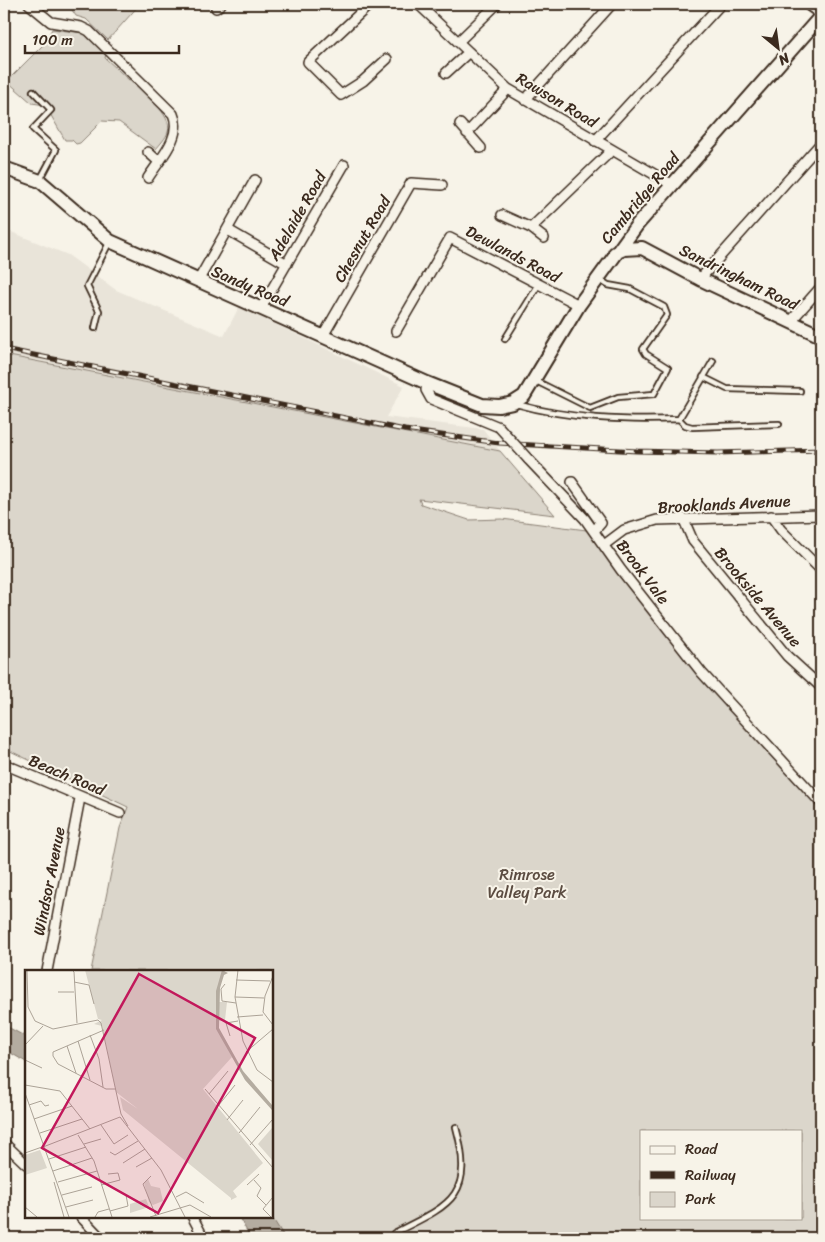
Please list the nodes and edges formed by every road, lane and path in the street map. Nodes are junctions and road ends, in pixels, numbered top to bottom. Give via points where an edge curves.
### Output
1 (29, 4) edge
2 (370, 4) edge
3 (418, 4) edge
4 (497, 4) edge
5 (612, 4) edge
6 (721, 4) edge
7 (811, 4) edge
8 (817, 4) edge
9 (821, 10) edge
10 (821, 16) edge
11 (458, 42) junction
12 (469, 52) junction
13 (387, 58) dead end
14 (446, 73) dead end
15 (508, 89) junction
16 (33, 91) dead end
17 (525, 100) junction
18 (460, 124) dead end
19 (468, 133) junction
20 (595, 140) junction
21 (821, 142) edge
22 (481, 148) dead end
23 (612, 150) junction
24 (148, 152) dead end
25 (158, 161) junction
26 (344, 165) dead end
27 (4, 168) edge
28 (148, 178) dead end
29 (255, 180) dead end
30 (40, 181) junction
31 (671, 184) junction
32 (442, 185) dead end
33 (502, 215) dead end
34 (637, 225) junction
35 (531, 228) junction
36 (228, 230) junction
37 (544, 238) dead end
38 (110, 241) junction
39 (642, 248) junction
40 (614, 254) junction
41 (287, 264) junction
42 (597, 278) junction
43 (700, 279) junction
44 (198, 282) junction
45 (538, 284) junction
46 (821, 287) edge
47 (579, 305) junction
48 (261, 308) junction
49 (791, 321) junction
50 (95, 328) dead end
51 (396, 331) dead end
52 (323, 336) junction
53 (821, 336) edge
54 (505, 339) dead end
55 (713, 361) dead end
56 (703, 377) junction
57 (534, 380) junction
58 (426, 383) junction
59 (800, 391) dead end
60 (513, 403) junction
61 (679, 419) junction
62 (779, 424) dead end
63 (572, 482) dead end
64 (821, 514) edge
65 (771, 516) junction
66 (683, 518) junction
67 (594, 531) junction
68 (604, 545) junction
69 (821, 570) edge
70 (821, 687) edge
71 (4, 764) edge
72 (80, 798) junction
73 (821, 803) edge
74 (120, 813) dead end
75 (47, 970) edge
76 (456, 1127) dead end
77 (4, 1144) edge
78 (25, 1163) edge
79 (81, 1217) edge
80 (193, 1217) edge
81 (101, 1238) edge
82 (201, 1238) edge
83 (396, 1238) edge

1 - 25 street via 51,22 87,29 170,109 176,130
2 - 13 street via 308,62 341,95 363,81
3 - 11 street, Rawson Road
4 - 11 street
5 - 17 street
6 - 20 street
7 - 9 highway
8 - 9 highway
10 - 31 main road, Cambridge Road
11 - 12 street, Rawson Road
12 - 14 street
12 - 15 street, Rawson Road
15 - 17 street, Rawson Road
15 - 19 street
16 - 30 lane via 51,110 33,129 56,150
17 - 20 street, Rawson Road
18 - 19 street
19 - 22 street
20 - 23 street, Rawson Road
21 - 43 street
23 - 31 street, Rawson Road
23 - 35 street
24 - 25 street
25 - 28 street
26 - 41 street, Adelaide Road
27 - 30 main road, Sandy Road
29 - 36 street
30 - 38 main road, Sandy Road
31 - 34 main road, Cambridge Road
32 - 52 street, Chesnut Road via 411,183
33 - 35 street
34 - 39 main road via 636,235
34 - 40 main road, Cambridge Road
35 - 37 street
36 - 41 street
36 - 44 street
38 - 44 main road, Sandy Road
38 - 50 lane via 86,286 99,311
39 - 40 main road via 624,249
39 - 43 main road, Sandringham Road
40 - 42 main road, Cambridge Road
41 - 48 street, Adelaide Road
42 - 47 main road, Cambridge Road
42 - 57 lane via 608,285 630,289 666,310 667,315 643,349 668,368 654,394 618,396 590,408
43 - 49 main road, Sandringham Road
44 - 48 main road, Sandy Road
45 - 47 street, Dewlands Road
45 - 51 street, Dewlands Road via 450,238
45 - 54 lane
46 - 49 street
47 - 57 main road, Cambridge Road
48 - 52 main road, Sandy Road
49 - 53 main road, Sandringham Road
52 - 58 main road, Sandy Road
55 - 56 lane
56 - 59 lane via 727,389
56 - 61 lane
57 - 60 main road, Cambridge Road via 524,396
58 - 60 main road, Sandy Road via 482,404 499,406
58 - 67 street, Brook Vale, bridge via 431,399 499,427
60 - 61 lane via 574,416
61 - 62 lane via 692,427
63 - 67 street via 601,523
64 - 65 street, Brooklands Avenue
65 - 66 street, Brooklands Avenue
65 - 69 street
66 - 68 street, Brooklands Avenue via 657,520 624,530
66 - 70 street, Brookside Avenue via 693,541 787,656
67 - 68 street, Brook Vale
68 - 73 street, Brook Vale via 702,672
71 - 72 street, Beach Road
72 - 74 street, Beach Road
72 - 75 street, Windsor Avenue
76 - 83 lane via 463,1163 455,1193 444,1207 394,1233
77 - 78 street
79 - 81 street
80 - 82 street

